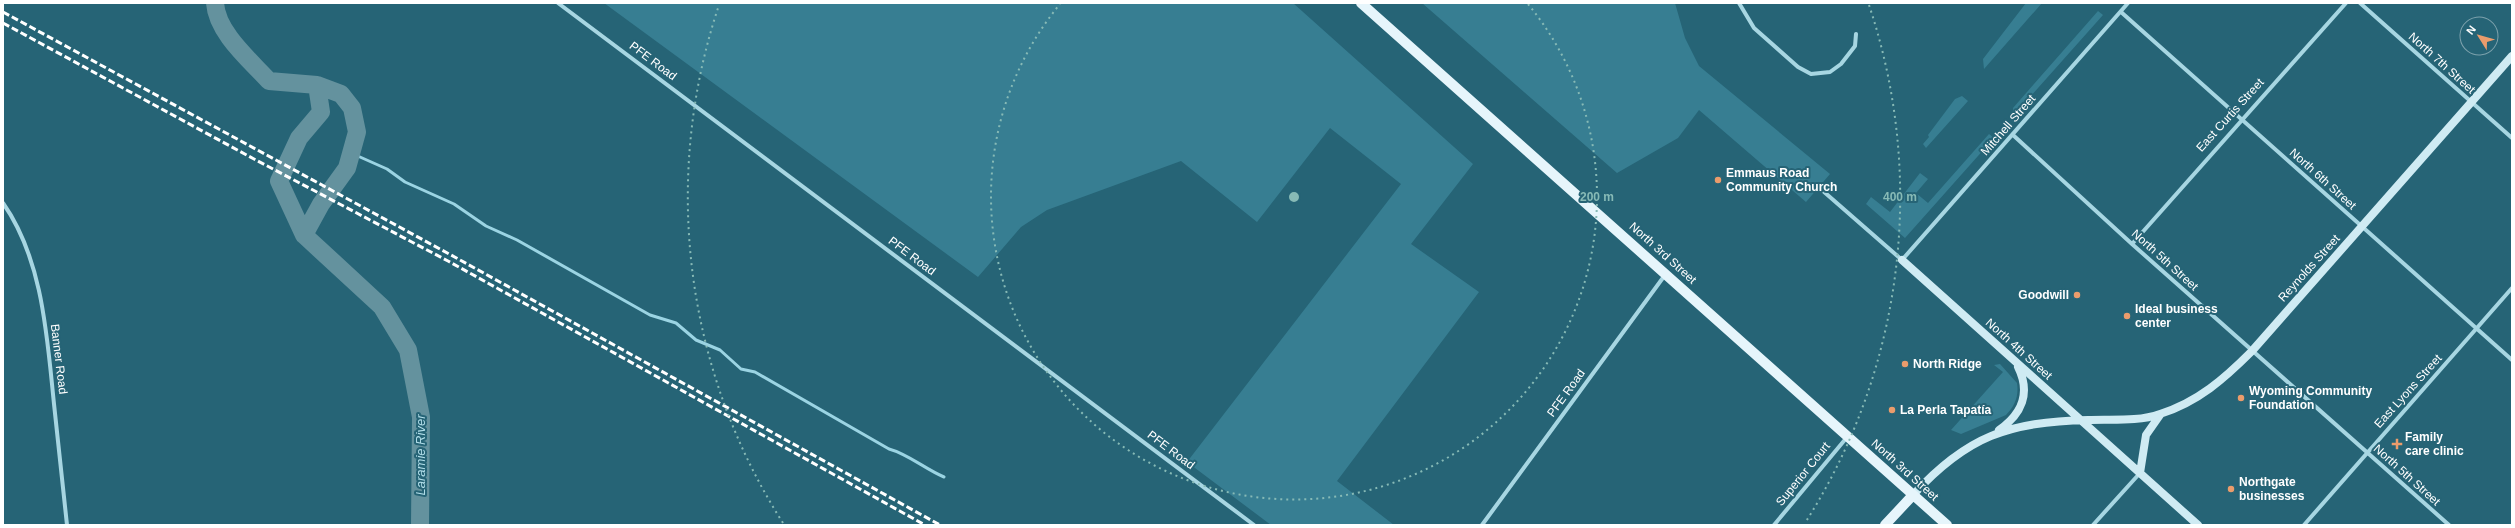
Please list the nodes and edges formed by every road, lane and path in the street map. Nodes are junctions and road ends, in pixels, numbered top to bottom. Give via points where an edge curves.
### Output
1 (558, 3) edge
2 (1361, 3) edge
3 (1739, 3) edge
4 (2128, 3) edge
5 (2346, 3) edge
6 (2360, 3) edge
7 (2121, 12) junction
8 (1856, 34) dead end
9 (2512, 56) edge
10 (2471, 102) junction
11 (2242, 121) junction
12 (2013, 135) junction
13 (2512, 138) edge
14 (1823, 191) dead end
15 (3, 203) edge
16 (2362, 227) junction
17 (2132, 244) junction
18 (1902, 260) junction
19 (1666, 273) junction
20 (2512, 288) edge
21 (2477, 329) junction
22 (2252, 351) junction
23 (2512, 360) edge
24 (2017, 363) junction
25 (2160, 415) junction
26 (2080, 420) junction
27 (1994, 434) junction
28 (1848, 436) junction
29 (2367, 452) junction
30 (2140, 473) junction
31 (1913, 495) junction
32 (67, 525) edge
33 (1254, 525) edge
34 (1482, 525) edge
35 (1774, 525) edge
36 (1886, 525) edge
37 (1947, 525) edge
38 (2093, 525) edge
39 (2198, 525) edge
40 (2304, 525) edge
41 (2449, 525) edge

1 - 33 street, PFE Road
2 - 19 main road, North 3rd Street
3 - 8 street via 1754,28 1798,67 1811,74 1830,72 1841,64 1855,46
4 - 7 street, Mitchell Street
5 - 11 street, East Curtis Street
6 - 10 street, North 7th Street
7 - 11 street, North 6th Street
7 - 12 street, Mitchell Street
9 - 10 main road, Reynolds Street
10 - 13 street, North 7th Street
10 - 16 main road, Reynolds Street
11 - 16 street, North 6th Street
11 - 17 street, East Curtis Street
12 - 17 street, North 5th Street
12 - 18 street, Mitchell Street
14 - 18 street, North 4th Street
15 - 32 street, Banner Road via 20,234 37,285 49,356
16 - 21 street, North 6th Street
16 - 22 main road, Reynolds Street
17 - 22 street, North 5th Street
18 - 24 main road, North 4th Street
19 - 28 main road, North 3rd Street
19 - 34 street, PFE Road
20 - 21 street, East Lyons Street
21 - 23 street, North 6th Street
21 - 29 street, East Lyons Street
22 - 25 main road, Reynolds Street via 2223,380 2195,400
22 - 29 street, North 5th Street
24 - 26 main road, North 4th Street
24 - 27 main road via 2024,378 2025,388 2021,408 2009,423
25 - 26 main road, Reynolds Street
25 - 30 main road via 2146,435
26 - 27 main road via 2018,427
26 - 30 main road, North 4th Street
27 - 31 main road via 1949,458
28 - 31 main road, North 3rd Street
28 - 35 street, Superior Court
29 - 40 street, East Lyons Street
29 - 41 street, North 5th Street
30 - 38 street
30 - 39 main road, North 4th Street
31 - 36 main road
31 - 37 main road, North 3rd Street

